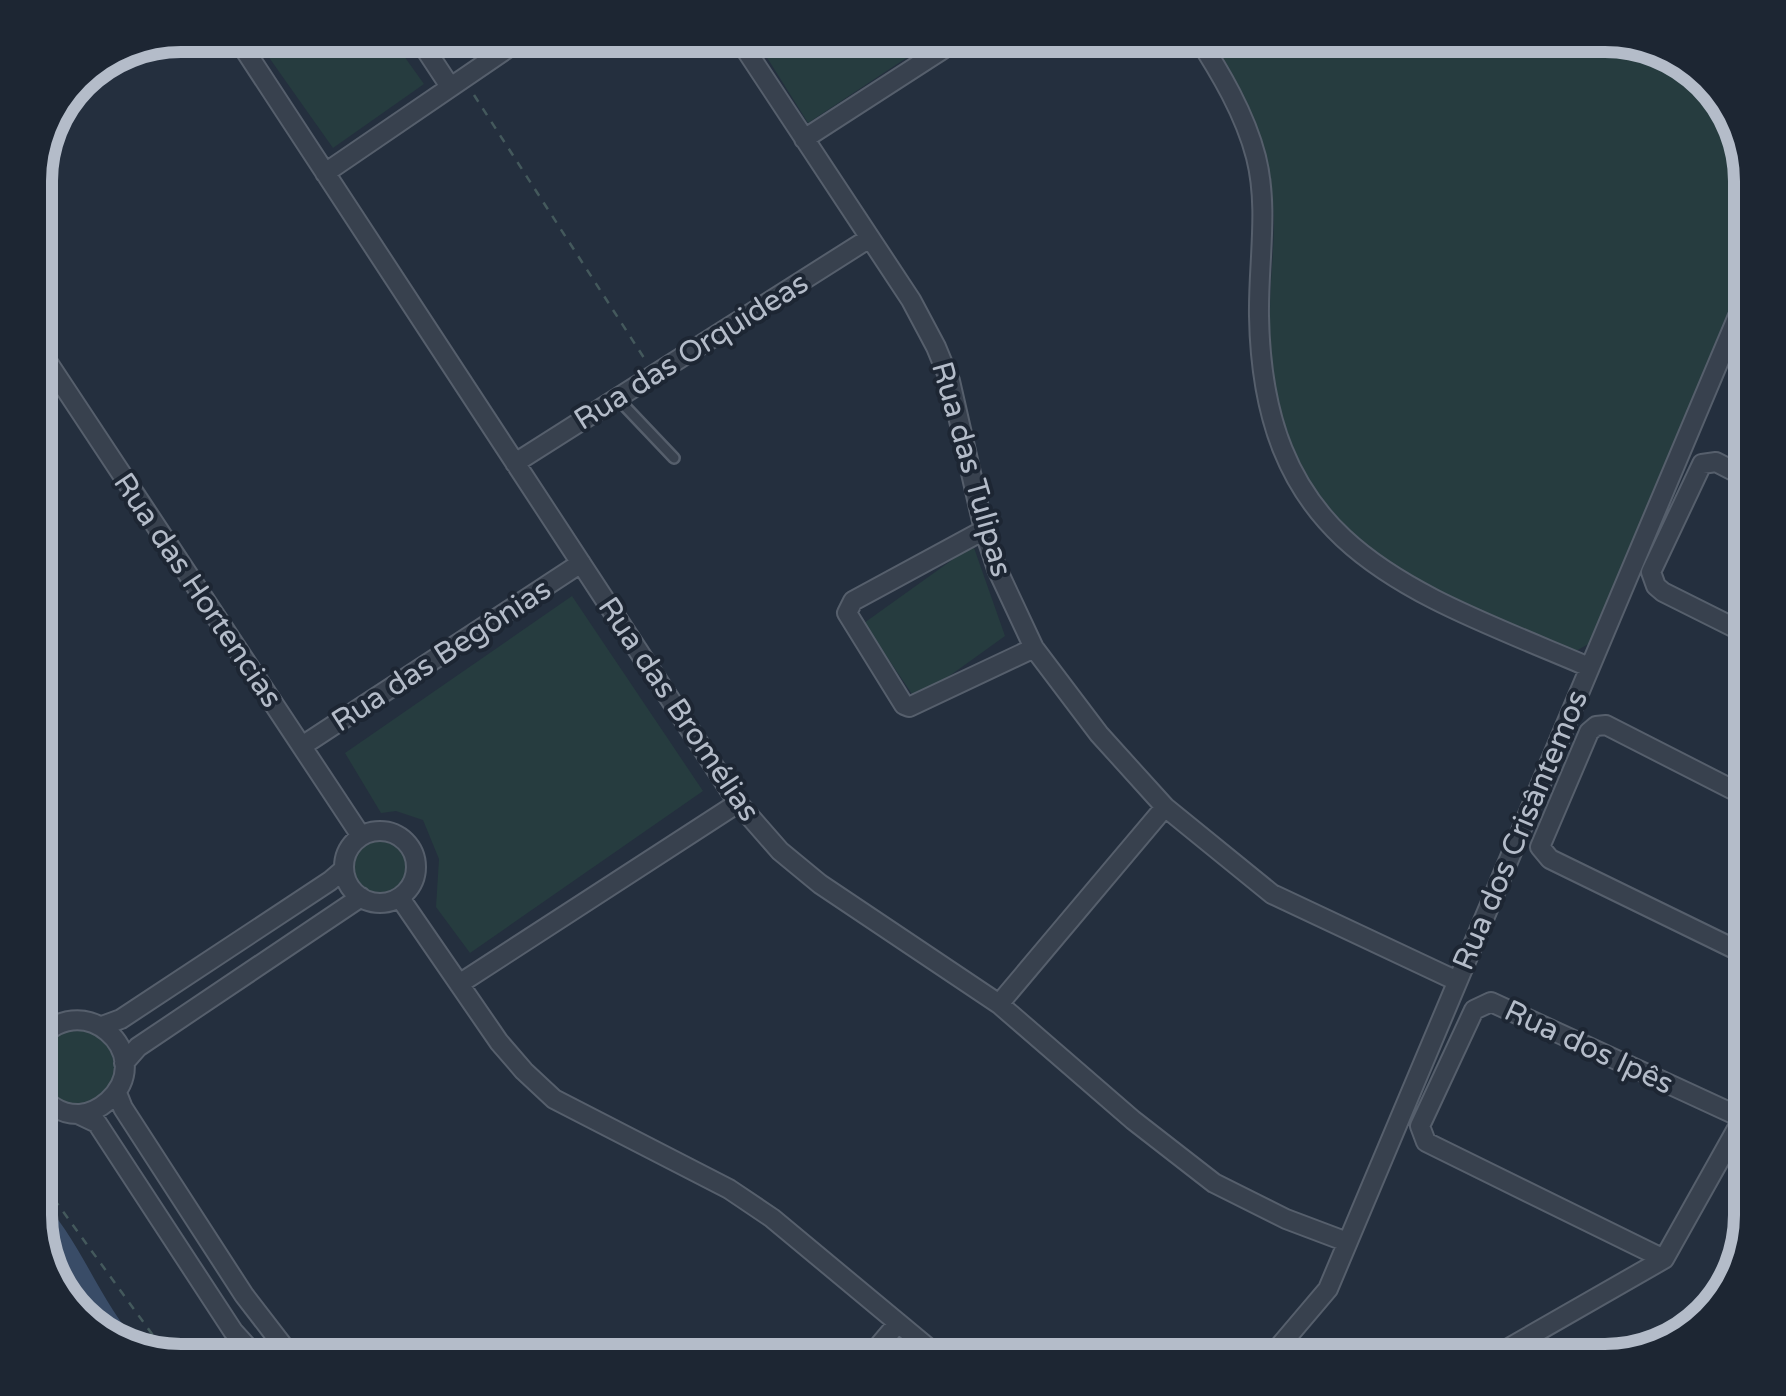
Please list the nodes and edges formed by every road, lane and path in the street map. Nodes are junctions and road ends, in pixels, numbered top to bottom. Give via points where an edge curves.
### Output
1 (251, 52) edge
2 (430, 52) edge
3 (500, 52) edge
4 (747, 52) edge
5 (938, 52) edge
6 (1205, 52) edge
7 (455, 81) junction
8 (804, 139) junction
9 (325, 173) junction
10 (868, 239) junction
11 (1734, 325) edge
12 (53, 371) edge
13 (654, 375) junction
14 (616, 397) junction
15 (674, 458) dead end
16 (515, 463) junction
17 (1734, 471) edge
18 (984, 530) junction
19 (581, 563) junction
20 (1734, 628) edge
21 (1034, 648) junction
22 (1589, 667) junction
23 (302, 746) junction
24 (1734, 791) edge
25 (738, 803) junction
26 (1165, 807) junction
27 (361, 836) junction
28 (344, 869) junction
29 (361, 898) junction
30 (400, 898) junction
31 (1734, 949) edge
32 (1456, 981) junction
33 (459, 984) junction
34 (999, 1004) junction
35 (53, 1026) edge
36 (102, 1026) junction
37 (124, 1063) junction
38 (117, 1093) junction
39 (53, 1106) edge
40 (78, 1114) junction
41 (1734, 1114) edge
42 (1734, 1142) edge
43 (53, 1198) edge
44 (1347, 1242) junction
45 (1664, 1259) junction
46 (898, 1323) junction
47 (157, 1340) edge
48 (245, 1344) edge
49 (281, 1344) edge
50 (880, 1344) edge
51 (923, 1344) edge
52 (1281, 1344) edge
53 (1516, 1344) edge

1 - 9 street, Rua das Bromélias
2 - 7 street
3 - 7 street
4 - 8 street, Rua das Tulipas
5 - 8 street
6 - 22 street via 1256,157 1266,396 1279,446 1299,482 1327,524 1401,583
7 - 9 street
7 - 13 path
8 - 10 street, Rua das Tulipas
9 - 16 street, Rua das Bromélias
10 - 13 street, Rua das Orquideas
10 - 18 street, Rua das Tulipas via 911,300 950,381
11 - 22 street, Rua dos Crisântemos
12 - 23 street, Rua das Hortencias
13 - 14 street, Rua das Orquideas
14 - 15 lane
14 - 16 street, Rua das Orquideas
16 - 19 street, Rua das Bromélias
17 - 20 street via 1716,462 1698,468 1652,572 1663,592
18 - 21 street, Rua das Tulipas
18 - 21 street via 853,601 847,612 909,707
19 - 23 street, Rua das Begônias
19 - 25 street, Rua das Bromélias
21 - 26 street, Rua das Tulipas
22 - 32 street, Rua dos Crisântemos
23 - 27 street, Rua das Hortencias
24 - 31 street via 1606,725 1596,726 1540,847 1550,859
25 - 33 street
25 - 34 street, Rua das Bromélias via 820,884
26 - 32 street, Rua das Tulipas via 1272,894
26 - 34 street
27 - 28 street via 348,850
27 - 30 street via 386,830 408,842 416,878
28 - 29 street
28 - 36 street
29 - 30 street
29 - 37 street via 138,1046
30 - 33 street
32 - 44 street, Rua dos Crisântemos
33 - 46 street via 524,1071 554,1099 730,1189
34 - 44 street, Rua das Bromélias via 1214,1183
35 - 36 street via 66,1020
36 - 37 street via 118,1042
37 - 38 street
38 - 40 street via 100,1108
38 - 49 street
39 - 40 street
40 - 48 street via 97,1123
41 - 45 street, Rua dos Ipês via 1491,1002 1474,1010 1420,1126 1426,1142
42 - 45 street
43 - 47 path
44 - 52 street, Rua dos Crisântemos via 1328,1289
45 - 53 street
46 - 50 street
46 - 51 street

